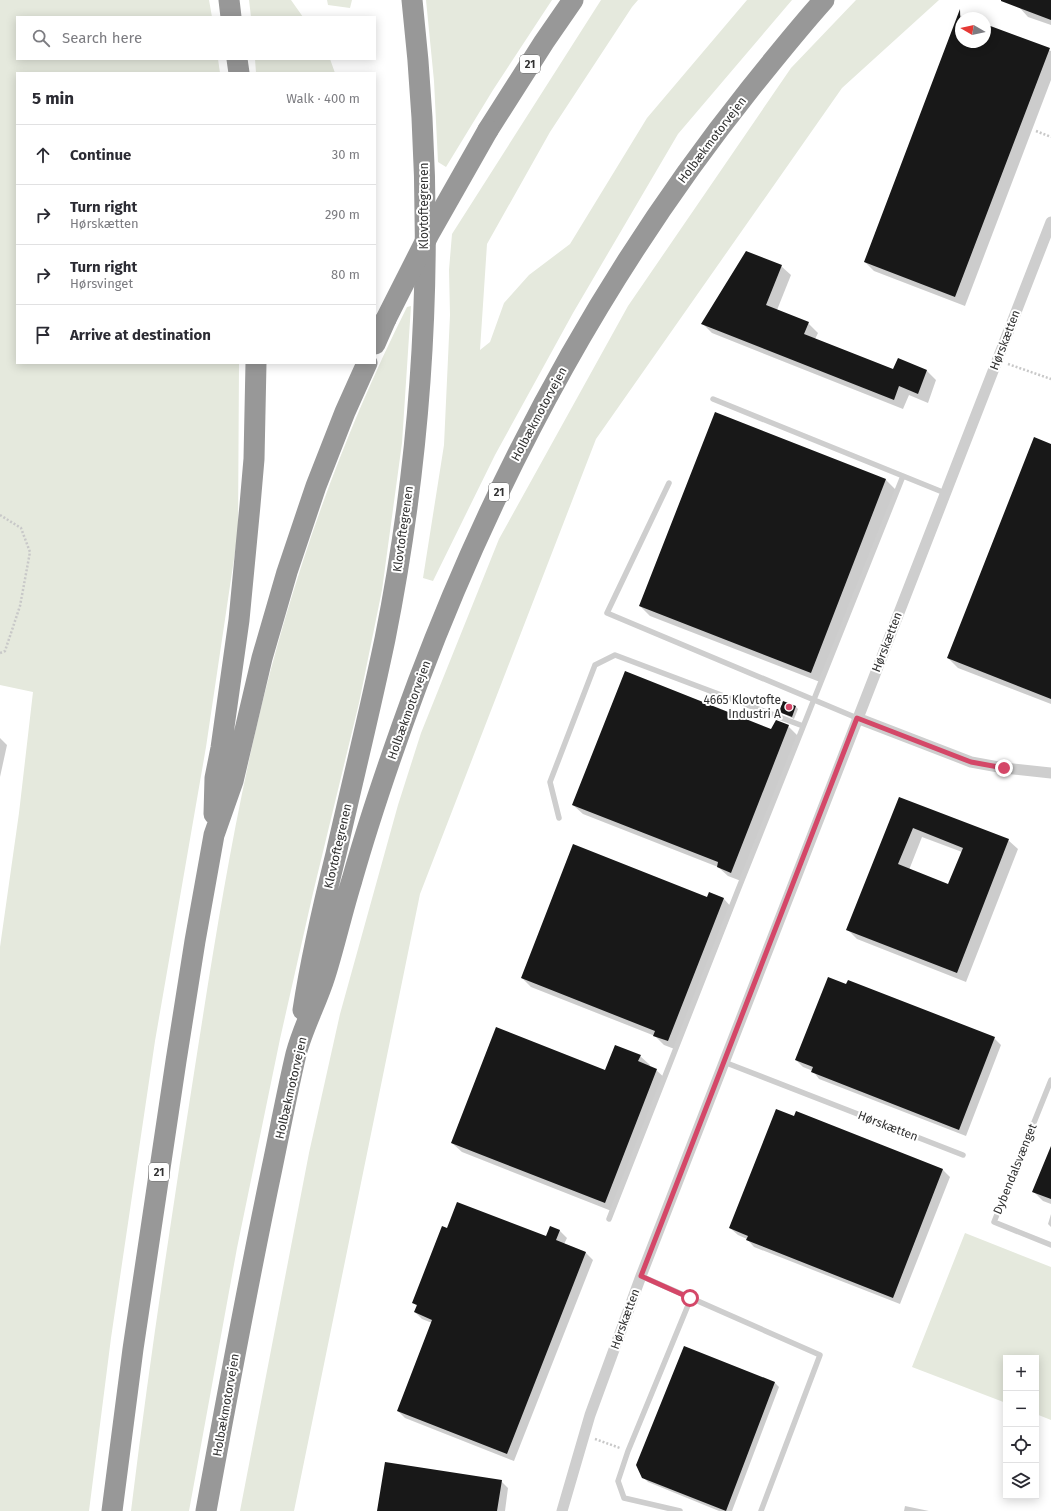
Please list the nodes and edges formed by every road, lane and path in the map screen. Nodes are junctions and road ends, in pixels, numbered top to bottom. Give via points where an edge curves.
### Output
1 (228, 0) edge
2 (412, 0) edge
3 (573, 0) edge
4 (824, 0) edge
5 (231, 16) edge
6 (237, 60) edge
7 (239, 72) edge
8 (1036, 131) dead end
9 (1051, 137) edge
10 (1051, 222) edge
11 (376, 342) edge
12 (997, 361) junction
13 (256, 364) edge
14 (367, 364) edge
15 (1051, 379) edge
16 (713, 399) dead end
17 (903, 476) junction
18 (668, 483) dead end
19 (945, 493) junction
20 (0, 515) edge
21 (0, 653) edge
22 (814, 699) junction
23 (857, 718) junction
24 (803, 726) junction
25 (1051, 773) edge
26 (559, 818) dead end
27 (214, 835) junction
28 (298, 1048) junction
29 (724, 1062) junction
30 (1051, 1080) edge
31 (963, 1155) dead end
32 (609, 1219) dead end
33 (1051, 1245) edge
34 (641, 1276) junction
35 (690, 1298) junction
36 (584, 1436) junction
37 (628, 1450) junction
38 (112, 1511) edge
39 (206, 1511) edge
40 (562, 1511) edge
41 (680, 1511) edge
42 (761, 1511) edge

1 - 5 highway
2 - 28 highway, Klovtoftegrenen via 422,104 425,184 421,362 414,439 397,572 385,637 308,977
3 - 11 highway, 21, bridge via 488,130 429,234
4 - 28 highway, Holbækmotorvejen / 21 via 712,138 640,240 575,346 517,456 418,681 359,856 324,979
6 - 7 highway
8 - 9 path
10 - 12 street, Hørskætten
12 - 15 path
12 - 19 street, Hørskætten
13 - 27 highway via 254,459 250,506 239,620 215,778
14 - 27 highway, 21 via 319,478 287,572 262,658 233,781
16 - 17 lane
17 - 19 lane
17 - 22 lane
18 - 22 lane via 607,613
19 - 23 street, Hørskætten
20 - 21 path via 21,528 30,552 20,606 5,651
22 - 23 lane
22 - 24 lane
23 - 25 street via 971,762
23 - 29 street, Hørskætten
24 - 26 lane via 615,655 594,665 550,782
24 - 32 lane
27 - 38 highway, 21 via 176,1061 133,1349
28 - 39 highway, Holbækmotorvejen / 21 via 258,1236
29 - 31 lane, Hørskætten
29 - 34 street, Hørskætten
30 - 33 lane, Dybendalsvænget via 994,1222
34 - 35 lane
34 - 36 street, Hørskætten
35 - 37 lane
35 - 42 lane via 820,1355
36 - 37 path
36 - 40 street, Hørskætten
37 - 41 lane via 618,1481 624,1498

